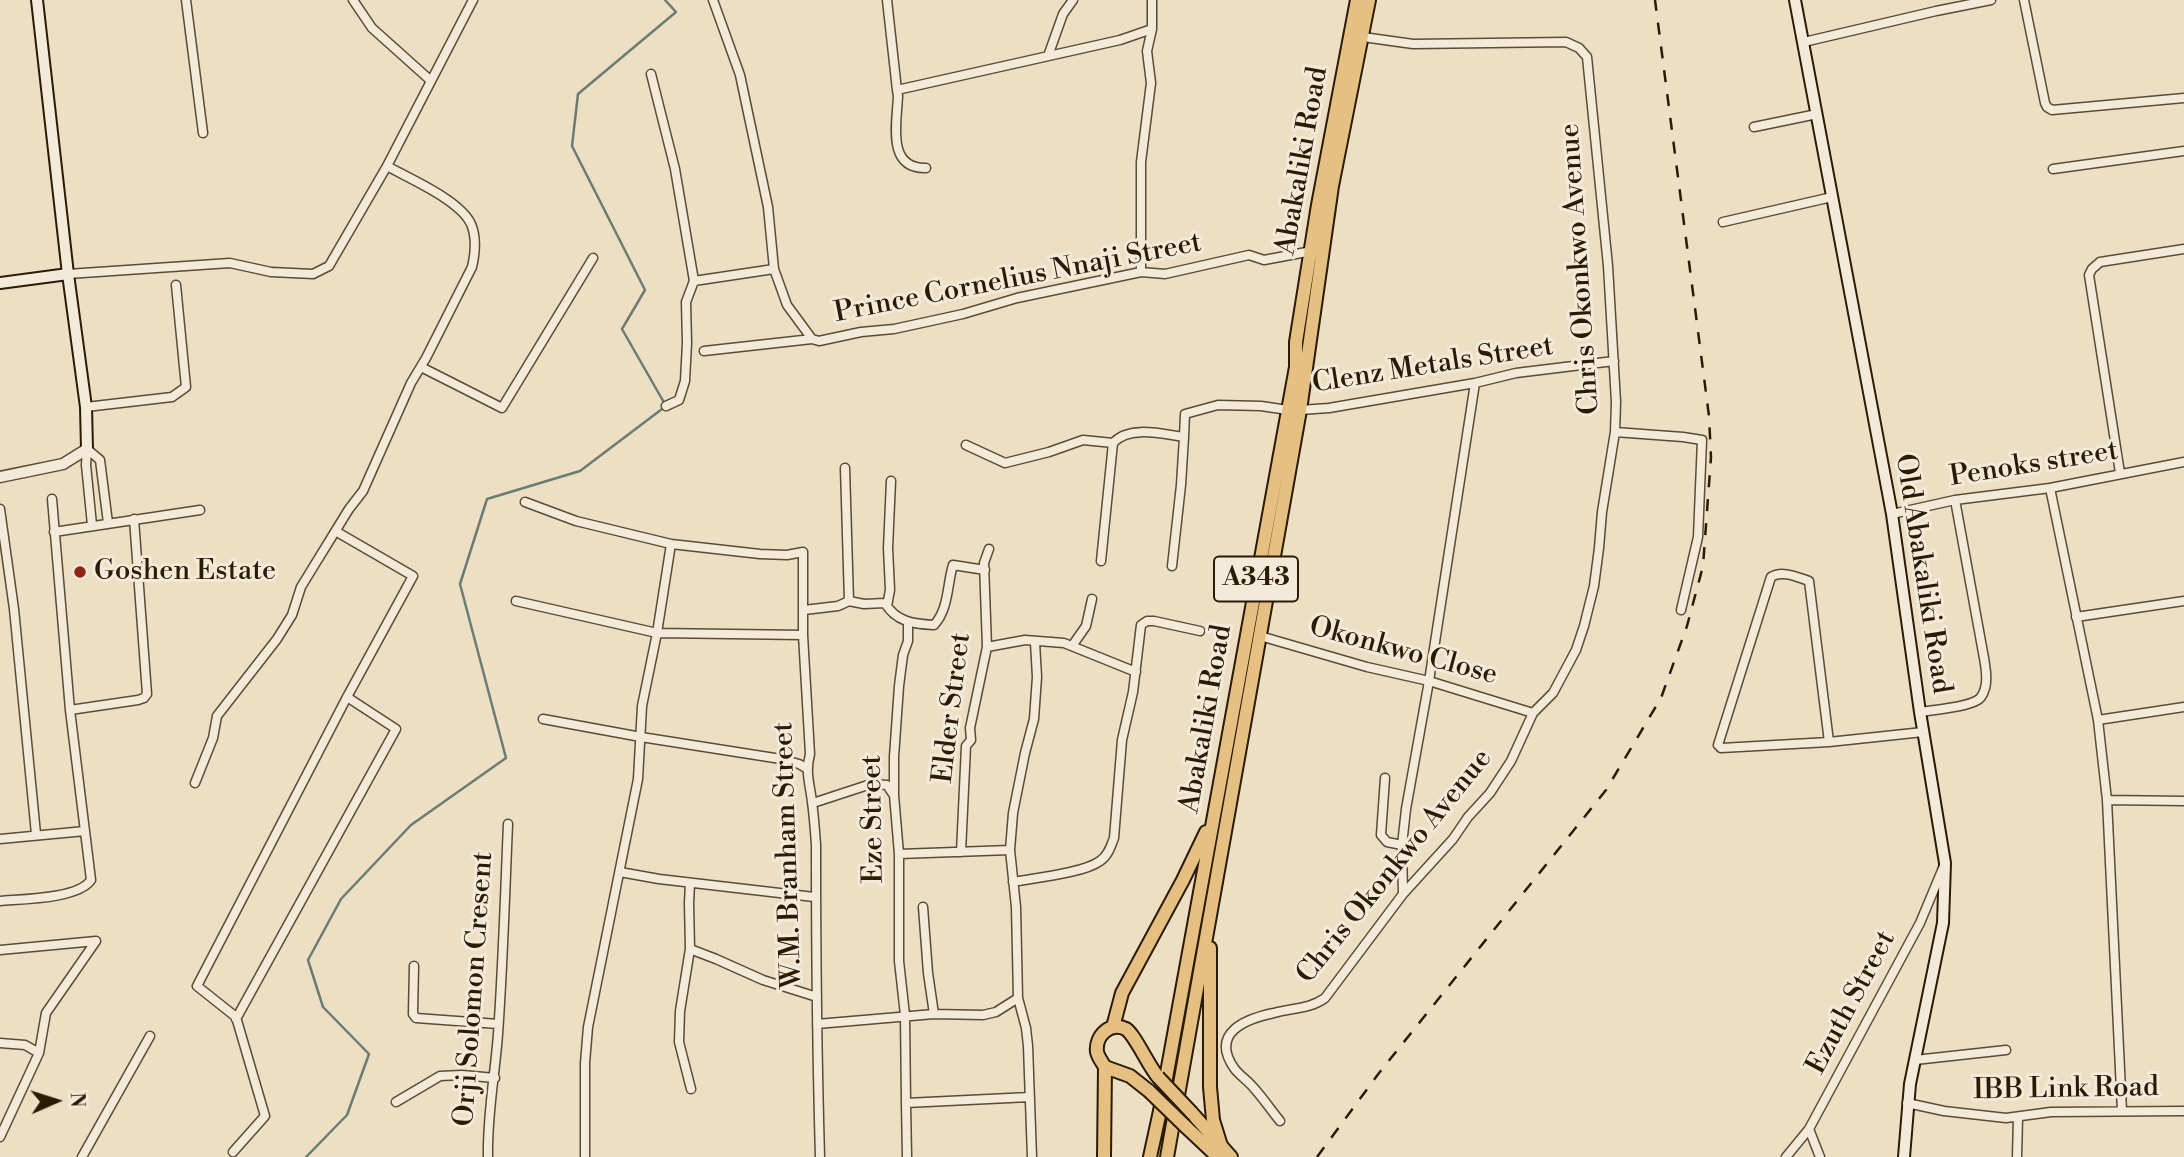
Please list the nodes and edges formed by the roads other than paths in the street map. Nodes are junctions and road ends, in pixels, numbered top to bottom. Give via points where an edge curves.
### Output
1 (37, 0) edge
2 (186, 0) edge
3 (353, 0) edge
4 (473, 0) edge
5 (713, 0) edge
6 (887, 0) edge
7 (1073, 0) edge
8 (1152, 0) edge
9 (1357, 0) edge
10 (1369, 0) edge
11 (1795, 0) edge
12 (1991, 0) edge
13 (2024, 0) edge
14 (1152, 29) junction
15 (1363, 37) junction
16 (1804, 42) junction
17 (1048, 55) junction
18 (651, 74) dead end
19 (430, 80) junction
20 (897, 90) junction
21 (2184, 98) edge
22 (1817, 114) junction
23 (1754, 127) dead end
24 (203, 133) dead end
25 (2184, 151) edge
26 (387, 166) junction
27 (926, 168) dead end
28 (2053, 169) dead end
29 (1832, 197) junction
30 (1723, 222) dead end
31 (2184, 249) edge
32 (1312, 251) junction
33 (593, 258) dead end
34 (774, 269) junction
35 (1141, 272) junction
36 (68, 274) junction
37 (694, 281) junction
38 (0, 283) edge
39 (176, 285) dead end
40 (812, 339) junction
41 (704, 351) dead end
42 (1614, 361) junction
43 (421, 366) junction
44 (1475, 383) junction
45 (666, 406) dead end
46 (86, 407) junction
47 (1294, 410) junction
48 (1615, 432) junction
49 (1184, 436) junction
50 (1113, 443) junction
51 (966, 445) dead end
52 (87, 449) junction
53 (2184, 462) edge
54 (845, 468) dead end
55 (2120, 473) junction
56 (0, 477) edge
57 (891, 481) dead end
58 (2050, 488) junction
59 (52, 499) dead end
60 (1955, 500) junction
61 (525, 502) dead end
62 (0, 509) edge
63 (200, 510) dead end
64 (1892, 514) junction
65 (134, 519) junction
66 (108, 523) junction
67 (93, 525) junction
68 (54, 532) junction
69 (337, 532) junction
70 (671, 544) junction
71 (989, 549) dead end
72 (1101, 561) dead end
73 (4, 566) edge
74 (1172, 566) dead end
75 (985, 570) junction
76 (1092, 599) dead end
77 (516, 601) dead end
78 (849, 601) junction
79 (2184, 601) edge
80 (887, 606) junction
81 (804, 610) junction
82 (1681, 610) dead end
83 (2076, 617) junction
84 (908, 623) junction
85 (1200, 631) dead end
86 (657, 633) junction
87 (803, 635) junction
88 (1260, 636) junction
89 (1035, 642) junction
90 (1072, 646) junction
91 (987, 647) junction
92 (1136, 672) junction
93 (1429, 681) junction
94 (347, 697) junction
95 (2184, 707) edge
96 (70, 710) junction
97 (1920, 712) junction
98 (1533, 713) junction
99 (543, 719) dead end
100 (2098, 720) junction
101 (1923, 732) junction
102 (641, 737) junction
103 (1829, 742) junction
104 (806, 768) junction
105 (1385, 778) dead end
106 (194, 783) dead end
107 (894, 795) junction
108 (2107, 800) junction
109 (2184, 801) edge
110 (813, 803) junction
111 (1213, 819) junction
112 (508, 824) dead end
113 (85, 831) junction
114 (36, 834) junction
115 (0, 839) edge
116 (1402, 845) junction
117 (1010, 850) junction
118 (961, 852) junction
119 (899, 855) junction
120 (1945, 863) junction
121 (620, 872) junction
122 (1013, 882) junction
123 (690, 883) junction
124 (1403, 894) junction
125 (814, 897) junction
126 (0, 901) edge
127 (923, 907) dead end
128 (1210, 911) junction
129 (690, 949) junction
130 (0, 950) edge
131 (414, 966) dead end
132 (817, 997) junction
133 (1018, 998) junction
134 (934, 1014) junction
135 (905, 1015) junction
136 (236, 1019) junction
137 (498, 1024) junction
138 (817, 1024) junction
139 (1113, 1027) junction
140 (150, 1035) dead end
141 (0, 1042) edge
142 (2006, 1050) dead end
143 (38, 1053) junction
144 (1915, 1060) junction
145 (1105, 1067) junction
146 (495, 1078) junction
147 (691, 1089) dead end
148 (1030, 1097) junction
149 (396, 1102) dead end
150 (906, 1103) junction
151 (1907, 1103) junction
152 (2122, 1111) junction
153 (2184, 1111) edge
154 (2018, 1118) junction
155 (1280, 1121) dead end
156 (1810, 1129) junction
157 (0, 1137) edge
158 (233, 1152) dead end
159 (1224, 1154) edge
160 (82, 1157) edge
161 (488, 1157) edge
162 (585, 1157) edge
163 (820, 1157) edge
164 (907, 1157) edge
165 (1032, 1157) edge
166 (1104, 1157) edge
167 (1150, 1157) edge
168 (1167, 1157) edge
169 (1787, 1157) edge
170 (1820, 1157) edge
171 (1904, 1157) edge
172 (2017, 1157) edge

1 - 36 main road
2 - 24 street
3 - 19 street via 372,28
4 - 19 street
5 - 34 street, Prince Cornelius Nnaji Street via 740,75 768,208
6 - 20 street
7 - 17 street
8 - 14 street
9 - 32 main road, Abakaliki Road / A343
10 - 15 main road, Abakaliki Road / A343
11 - 16 main road, Old Abakaliki Road
12 - 16 street
13 - 21 street via 2047,107
14 - 17 street
14 - 35 street via 1141,162
15 - 42 street, Chris Okonkwo Avenue via 1413,44 1566,42 1587,57
15 - 47 main road, Abakaliki Road / A343
16 - 22 main road, Old Abakaliki Road
17 - 20 street
18 - 37 street via 675,169
19 - 26 street
20 - 27 street via 900,155 907,164
22 - 23 street
22 - 29 main road, Old Abakaliki Road
25 - 28 street
26 - 36 street via 329,266 313,274 271,272 230,263
26 - 43 street via 457,208 471,224 476,251
29 - 30 street
29 - 64 main road, Old Abakaliki Road
31 - 55 street via 2100,262 2089,275
32 - 35 street, Prince Cornelius Nnaji Street via 1264,260 1250,255 1165,275
32 - 47 main road, Abakaliki Road / A343 via 1296,342
33 - 43 street via 502,408
34 - 37 street
34 - 40 street, Prince Cornelius Nnaji Street via 787,305
35 - 40 street, Prince Cornelius Nnaji Street via 894,329
36 - 38 main road
36 - 46 main road
37 - 45 street via 687,302 685,381 679,400
39 - 46 street via 186,387 172,397
40 - 41 street
42 - 44 street, Clenz Metals Street
42 - 48 street, Chris Okonkwo Avenue
43 - 69 street via 363,491
44 - 47 street, Clenz Metals Street
44 - 93 street
46 - 52 main road
47 - 49 street, Clenz Metals Street via 1218,405 1185,414
47 - 88 main road, Abakaliki Road / A343
47 - 111 main road, Abakaliki Road / A343
48 - 82 street via 1702,440 1698,537
48 - 98 street, Chris Okonkwo Avenue via 1594,586 1584,626 1553,694
49 - 50 street via 1129,433
49 - 74 street
50 - 51 street via 1083,440 1004,463
50 - 72 street
52 - 56 street via 63,464
52 - 66 street via 100,460
52 - 67 street
53 - 55 street, Penoks street
54 - 78 street
55 - 58 street, Penoks street
57 - 80 street
58 - 60 street, Penoks street
58 - 83 street
59 - 68 street
60 - 64 street, Penoks street
60 - 97 street via 1986,683 1981,698 1973,703
61 - 70 street via 576,521
62 - 73 street
63 - 65 street
64 - 97 main road, Old Abakaliki Road
65 - 66 street
65 - 96 street via 147,694 138,700
66 - 67 street
67 - 68 street
68 - 96 street
69 - 94 street via 413,576
69 - 106 street via 301,587 292,615 277,639 218,716
70 - 81 street, W.M. Branham Street via 760,554 803,552
70 - 86 street
71 - 75 street, Elder Street
73 - 114 street
75 - 84 street via 953,565 938,621 934,625
75 - 91 street, Elder Street
76 - 90 street via 1086,626
77 - 86 street
78 - 80 street
78 - 81 street
79 - 83 street
80 - 84 street
81 - 87 street, W.M. Branham Street
83 - 100 street
84 - 107 street, Eze Street via 899,686
85 - 92 street via 1147,621 1141,625
86 - 87 street
86 - 102 street via 642,706
87 - 104 street, W.M. Branham Street via 810,754
88 - 93 street, Okonkwo Close
88 - 128 main road, Abakaliki Road / A343
89 - 90 street
89 - 91 street
89 - 117 street via 1034,719 1013,813
90 - 92 street
91 - 118 street, Elder Street via 971,740 966,746
92 - 122 street via 1122,740 1110,850 1093,865
93 - 98 street, Okonkwo Close
93 - 116 street
94 - 136 street via 197,986
94 - 136 street via 396,729
95 - 100 street
96 - 113 street
97 - 101 main road, Old Abakaliki Road
98 - 124 street, Chris Okonkwo Avenue via 1490,793
99 - 102 street
100 - 108 street
101 - 103 street
101 - 120 main road, Old Abakaliki Road
102 - 104 street via 781,759
102 - 121 street
103 - 103 street via 1721,748 1718,744 1774,574 1809,581
104 - 110 street, W.M. Branham Street
105 - 116 street via 1381,835 1387,842
107 - 110 street via 887,785 871,784
107 - 119 street, Eze Street
108 - 109 street
108 - 152 street
110 - 125 street, W.M. Branham Street
111 - 139 main road via 1122,993
111 - 167 main road, Abakaliki Road / A343
112 - 137 street, Orji Solomon Cresent
113 - 114 street
113 - 126 street via 88,885 67,893
114 - 115 street
116 - 124 street
117 - 118 street
117 - 122 street
118 - 119 street
119 - 135 street, Eze Street via 899,961
120 - 144 main road, Old Abakaliki Road via 1943,923
120 - 156 street, Ezuth Street via 1920,923
121 - 123 street
121 - 162 street via 588,1027
122 - 133 street
123 - 125 street
123 - 129 street
124 - 155 street, Chris Okonkwo Avenue via 1325,998 1317,1004 1246,1021 1227,1038 1227,1054 1234,1069
125 - 132 street, W.M. Branham Street
127 - 134 street
128 - 159 main road via 1210,1087 1213,1120
128 - 168 main road, Abakaliki Road / A343
129 - 132 street
129 - 147 street via 679,1042
130 - 143 street via 96,941 46,1013
131 - 137 street via 416,1018
132 - 138 street, W.M. Branham Street
133 - 134 street via 983,1015
133 - 148 street via 1026,1028
134 - 135 street
135 - 138 street
135 - 150 street, Eze Street
136 - 158 street via 265,1116
137 - 146 street, Orji Solomon Cresent
138 - 163 street, W.M. Branham Street
139 - 145 main road via 1104,1031 1098,1042 1097,1055
139 - 159 main road, bridge via 1132,1035 1158,1076
140 - 160 street
141 - 143 street via 25,1045
142 - 144 street
143 - 157 street
144 - 151 main road, Old Abakaliki Road
145 - 159 main road, bridge via 1130,1076
145 - 166 main road
146 - 149 street via 440,1076
146 - 161 street, Orji Solomon Cresent
148 - 150 street
148 - 165 street
150 - 164 street, Eze Street
151 - 154 street, IBB Link Road
151 - 171 main road, Old Abakaliki Road
152 - 153 street, IBB Link Road
152 - 154 street, IBB Link Road via 2042,1112
154 - 172 street
156 - 169 street, Ezuth Street
156 - 170 street

